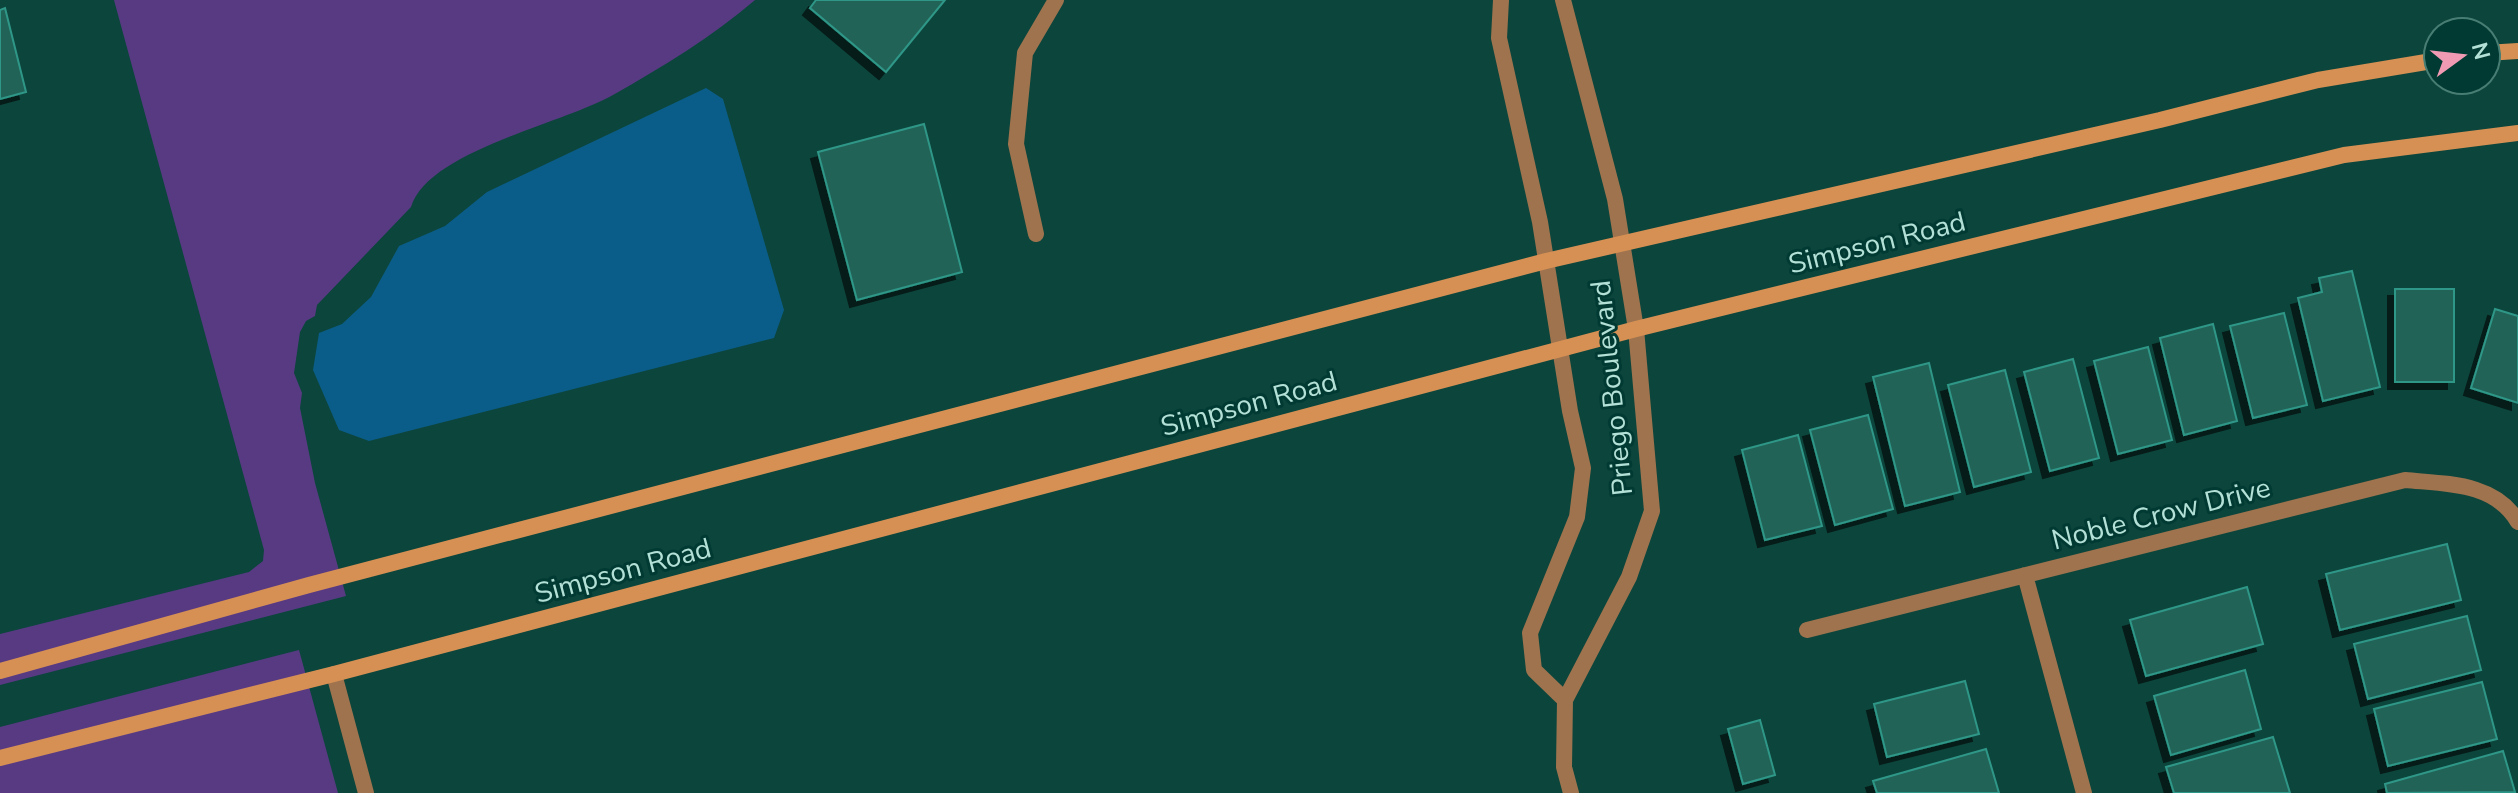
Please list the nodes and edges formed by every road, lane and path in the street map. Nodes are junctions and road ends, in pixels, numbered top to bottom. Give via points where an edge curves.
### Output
1 (1056, 0) edge
2 (1501, 0) edge
3 (1563, 0) edge
4 (2422, 63) edge
5 (2518, 133) edge
6 (1036, 234) dead end
7 (1621, 244) junction
8 (1546, 261) junction
9 (1636, 329) junction
10 (1560, 348) junction
11 (2518, 522) edge
12 (2025, 575) junction
13 (1807, 630) dead end
14 (0, 671) edge
15 (334, 674) junction
16 (1565, 700) junction
17 (0, 758) edge
18 (366, 793) edge
19 (1571, 793) edge
20 (2084, 793) edge

1 - 6 street via 1025,53 1016,144
2 - 8 street, Priego Boulevard via 1499,38
3 - 7 street, Priego Boulevard via 1615,199
4 - 7 main road, Simpson Road via 2318,80
5 - 9 main road, Simpson Road via 2344,155
7 - 8 main road, Simpson Road
7 - 9 street, Priego Boulevard
8 - 10 street, Priego Boulevard
8 - 14 main road, Simpson Road
9 - 10 main road, Simpson Road
9 - 16 street, Priego Boulevard via 1652,511 1629,577
10 - 15 main road, Simpson Road
10 - 16 street, Priego Boulevard via 1583,468 1577,517 1530,633 1534,670
11 - 12 street, Noble Crow Drive via 2475,486 2405,480
12 - 13 street, Noble Crow Drive
12 - 20 street
15 - 17 main road, Simpson Road
15 - 18 street
16 - 19 street, Priego Boulevard via 1564,767

